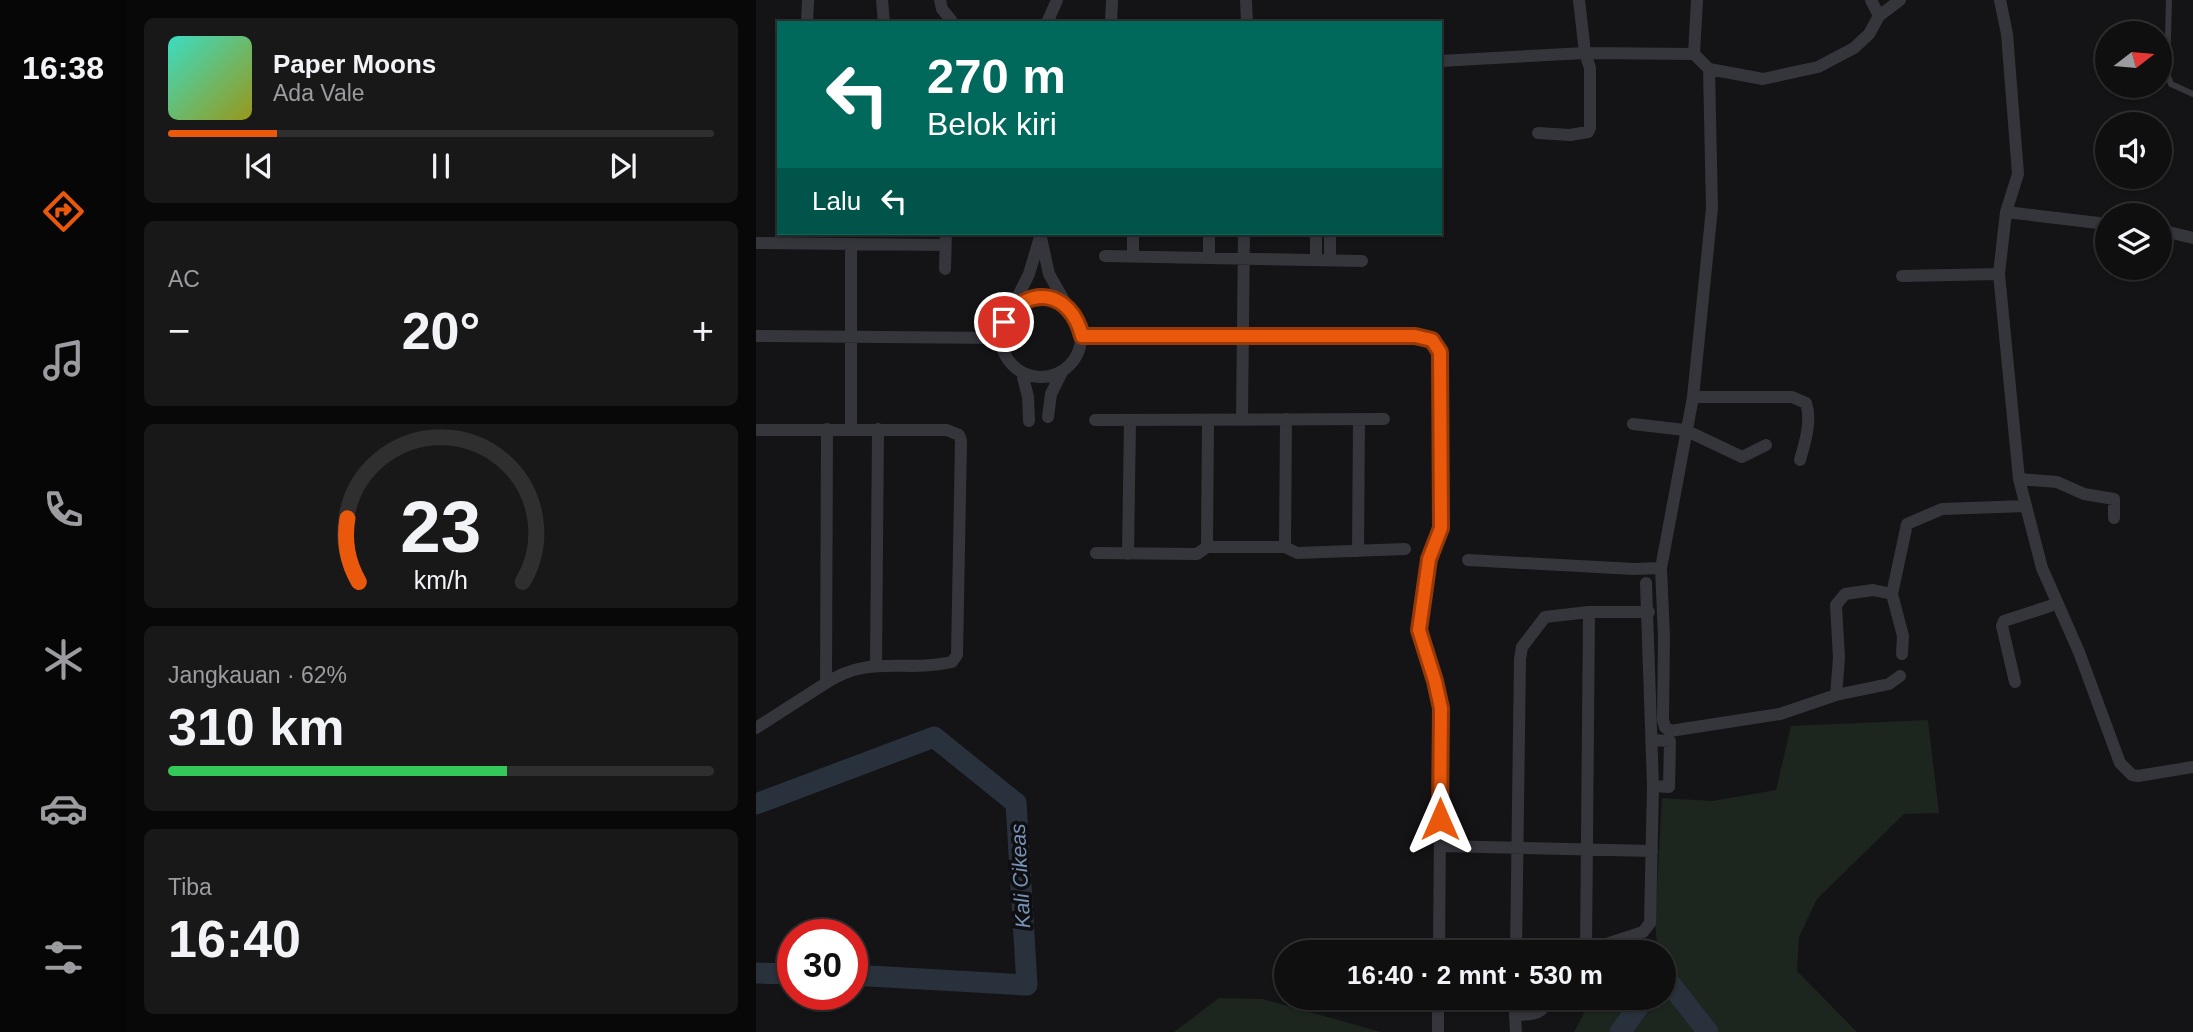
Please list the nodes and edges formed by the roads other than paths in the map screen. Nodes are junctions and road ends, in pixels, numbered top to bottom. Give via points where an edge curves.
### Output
1 (808, 0) edge
2 (882, 0) edge
3 (940, 0) edge
4 (1057, 0) edge
5 (1112, 0) edge
6 (1246, 0) edge
7 (1579, 0) edge
8 (1697, 0) edge
9 (1871, 0) edge
10 (1900, 0) edge
11 (2000, 0) edge
12 (2169, 0) edge
13 (1879, 16) junction
14 (951, 20) dead end
15 (807, 21) edge
16 (884, 21) edge
17 (1048, 21) edge
18 (1111, 21) edge
19 (1247, 21) edge
20 (1585, 53) junction
21 (1694, 54) junction
22 (1442, 61) edge
23 (1710, 69) junction
24 (2193, 94) edge
25 (1538, 134) dead end
26 (2006, 212) junction
27 (2095, 223) edge
28 (2172, 233) edge
29 (1040, 235) edge
30 (1133, 235) edge
31 (1209, 235) edge
32 (1244, 235) edge
33 (1316, 235) edge
34 (1331, 235) edge
35 (805, 238) edge
36 (2193, 238) edge
37 (877, 239) edge
38 (946, 239) edge
39 (756, 243) edge
40 (851, 244) junction
41 (1105, 256) dead end
42 (1133, 257) junction
43 (1209, 258) junction
44 (1244, 259) junction
45 (1316, 260) junction
46 (1330, 260) junction
47 (1362, 261) dead end
48 (945, 269) dead end
49 (1999, 274) junction
50 (1902, 275) dead end
51 (1069, 308) junction
52 (1012, 309) junction
53 (756, 336) edge
54 (851, 336) junction
55 (1082, 336) junction
56 (1244, 336) junction
57 (1001, 338) junction
58 (1062, 372) junction
59 (1022, 373) junction
60 (1693, 397) junction
61 (1048, 417) dead end
62 (1242, 419) junction
63 (1286, 419) junction
64 (1359, 419) junction
65 (1384, 419) dead end
66 (1096, 420) dead end
67 (1130, 420) junction
68 (1208, 420) junction
69 (1028, 421) dead end
70 (1633, 424) dead end
71 (756, 429) edge
72 (827, 429) junction
73 (851, 429) junction
74 (878, 429) junction
75 (1685, 429) junction
76 (1766, 445) dead end
77 (1800, 460) dead end
78 (2019, 479) junction
79 (2025, 506) junction
80 (2114, 518) dead end
81 (1207, 547) junction
82 (1285, 547) junction
83 (1405, 549) dead end
84 (1358, 551) junction
85 (1096, 553) dead end
86 (1129, 554) junction
87 (1468, 561) dead end
88 (1661, 568) junction
89 (1646, 583) dead end
90 (1892, 594) junction
91 (2056, 604) junction
92 (1589, 612) junction
93 (1649, 612) junction
94 (1902, 654) dead end
95 (876, 664) junction
96 (1900, 676) dead end
97 (2015, 682) dead end
98 (825, 683) junction
99 (1836, 695) junction
100 (756, 728) edge
101 (2193, 767) edge
102 (1440, 846) junction
103 (1517, 848) junction
104 (1587, 850) junction
105 (1652, 851) junction
106 (1439, 940) edge
107 (1516, 940) edge
108 (1584, 940) edge
109 (1616, 940) edge
110 (1438, 1010) edge
111 (1516, 1010) edge
112 (1543, 1010) edge
113 (1516, 1015) junction
114 (1438, 1032) edge
115 (1516, 1032) edge

1 - 15 street
2 - 16 street
3 - 14 street
4 - 17 street
5 - 18 street
6 - 19 street
7 - 20 street
8 - 21 street
9 - 13 street
10 - 13 street
11 - 26 street via 2018,174
12 - 24 lane via 2167,73 2171,84
13 - 23 street via 1854,48 1818,67 1763,79
20 - 21 street
20 - 22 street
20 - 25 street via 1590,68 1588,132
21 - 23 street
23 - 60 street via 1712,208
26 - 27 street
26 - 49 street
28 - 36 street
29 - 51 street via 1049,274
29 - 52 street via 1029,274
30 - 42 street
31 - 43 street
32 - 44 street
33 - 45 street
34 - 46 street
35 - 39 street
35 - 40 street
37 - 38 street
37 - 40 street
38 - 48 street
40 - 54 street
41 - 42 street
42 - 43 street
43 - 44 street
44 - 45 street
44 - 56 street
45 - 46 street
46 - 47 street
49 - 50 street
49 - 78 street
51 - 52 street via 1056,299 1040,297
51 - 55 street
52 - 57 street
53 - 54 street
54 - 57 street
54 - 73 street
55 - 56 street
55 - 58 street via 1073,363
56 - 62 street
56 - 102 street via 1415,336 1432,340 1440,352 1441,528 1429,559 1419,630 1441,708
57 - 59 street via 1011,364
58 - 59 street via 1035,378
58 - 61 street via 1051,394
59 - 69 street
60 - 75 street
60 - 77 street via 1792,397 1806,403 1806,442
62 - 63 street
62 - 68 street
63 - 64 street
63 - 82 street
64 - 65 street
64 - 84 street
66 - 67 street
67 - 68 street
67 - 86 street
68 - 81 street
70 - 75 street
71 - 72 street
72 - 73 street
72 - 98 street
73 - 74 street
74 - 95 street
74 - 95 street via 957,434 961,441 961,495 957,655 942,664
75 - 76 street via 1742,457
75 - 88 street
78 - 79 street
78 - 80 street via 2057,482 2084,494 2119,500
79 - 90 street via 1942,509 1907,524
79 - 91 street
81 - 82 street
81 - 86 street via 1196,554
82 - 84 street via 1297,553
83 - 84 street
85 - 86 street
87 - 88 street
88 - 99 street via 1663,720 1670,731 1780,714
89 - 93 street
90 - 94 street via 1903,636
90 - 99 street via 1873,590 1845,594 1836,605
91 - 97 street via 2004,621
91 - 101 street via 2125,769 2138,776
92 - 93 street
92 - 103 street via 1545,617 1522,648
92 - 104 street
93 - 105 street
95 - 98 street via 842,672
96 - 99 street via 1889,684
98 - 100 street
102 - 103 street
102 - 106 street
103 - 104 street
103 - 107 street
104 - 105 street
104 - 108 street
105 - 109 street via 1650,923 1647,929
110 - 114 street
111 - 113 street
112 - 113 street
113 - 115 street

